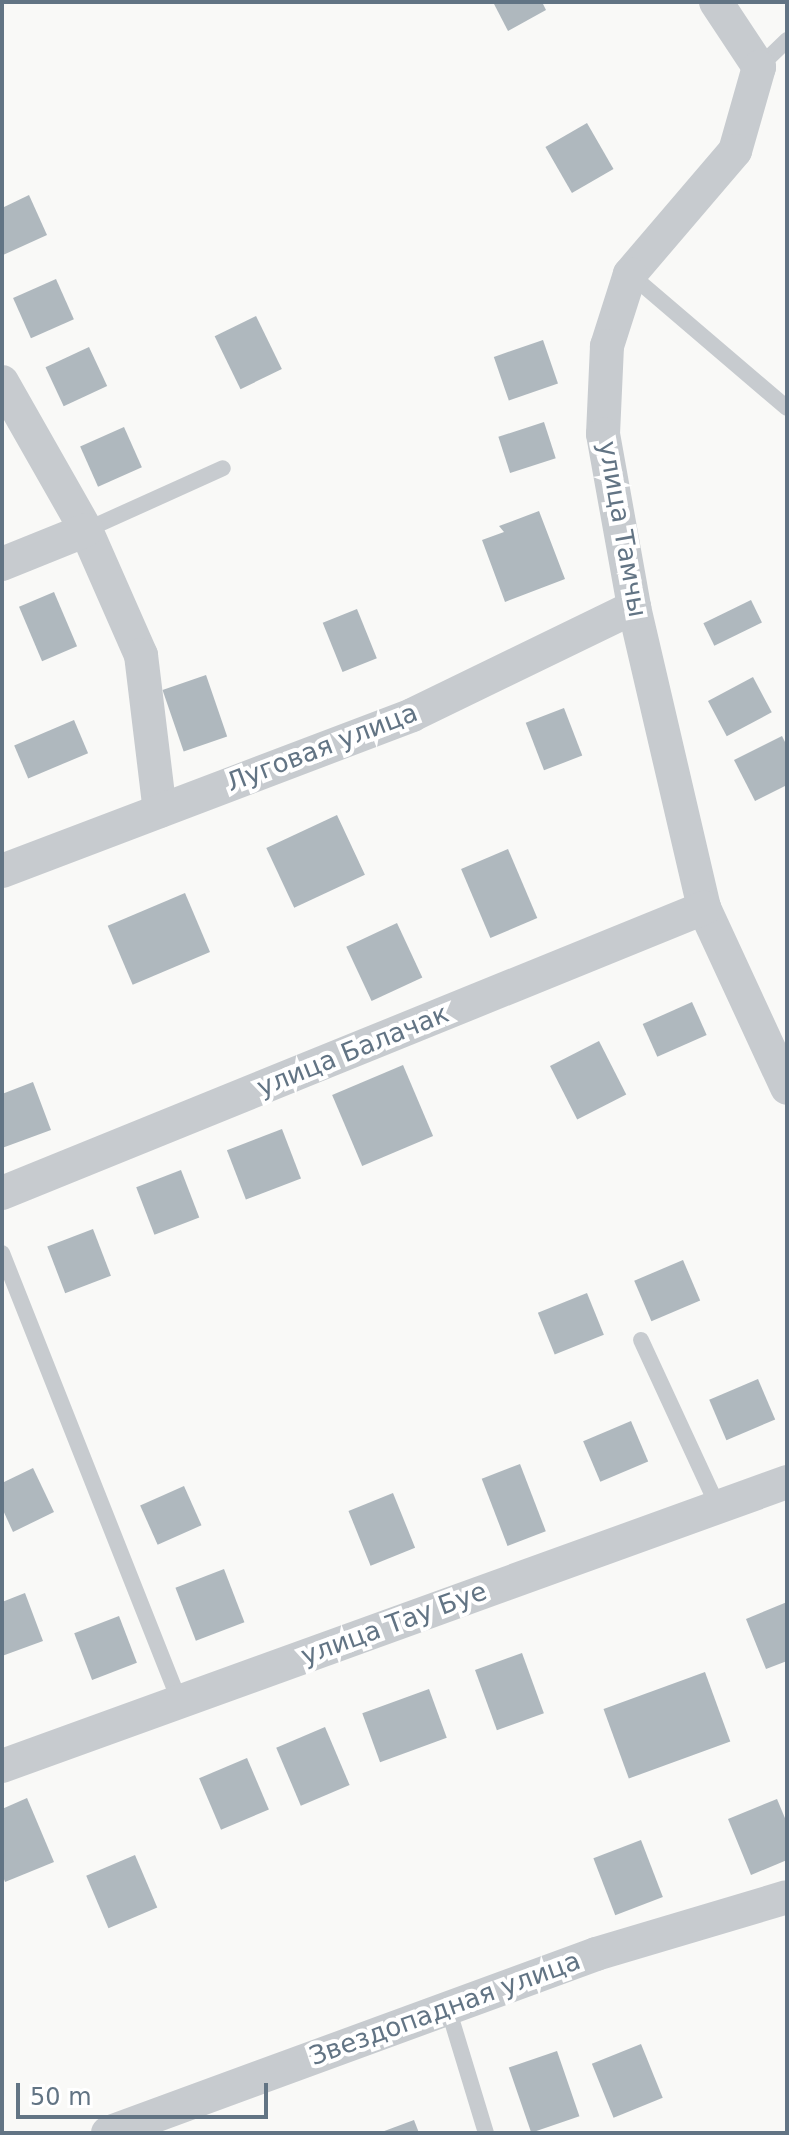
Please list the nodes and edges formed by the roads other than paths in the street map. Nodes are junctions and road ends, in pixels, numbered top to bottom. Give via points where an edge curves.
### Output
1 (716, 2) edge
2 (787, 40) edge
3 (759, 67) junction
4 (630, 274) junction
5 (2, 382) edge
6 (787, 408) edge
7 (223, 468) dead end
8 (86, 530) junction
9 (2, 564) edge
10 (634, 607) junction
11 (160, 811) junction
12 (2, 871) edge
13 (704, 908) junction
14 (787, 1088) edge
15 (2, 1193) edge
16 (2, 1253) edge
17 (641, 1340) dead end
18 (787, 1482) edge
19 (718, 1507) junction
20 (179, 1701) junction
21 (2, 1766) edge
22 (787, 1897) edge
23 (448, 2008) junction
24 (108, 2133) edge
25 (486, 2133) edge

1 - 3 street
2 - 3 lane
3 - 4 street, улица Тамчы via 735,151
4 - 6 lane
4 - 10 street, улица Тамчы via 607,346 603,434
5 - 8 street
7 - 8 lane
8 - 9 street
8 - 11 street via 141,655
10 - 11 street, Луговая улица via 412,715
10 - 13 street, улица Тамчы
11 - 12 street, Луговая улица
13 - 14 street, улица Тамчы
13 - 15 street, улица Балачак
16 - 20 lane
17 - 19 lane
18 - 19 street, улица Тау Буе
19 - 20 street, улица Тау Буе
20 - 21 street, улица Тау Буе
22 - 23 street, Звездопадная улица via 596,1954
23 - 24 street, Звездопадная улица
23 - 25 lane

